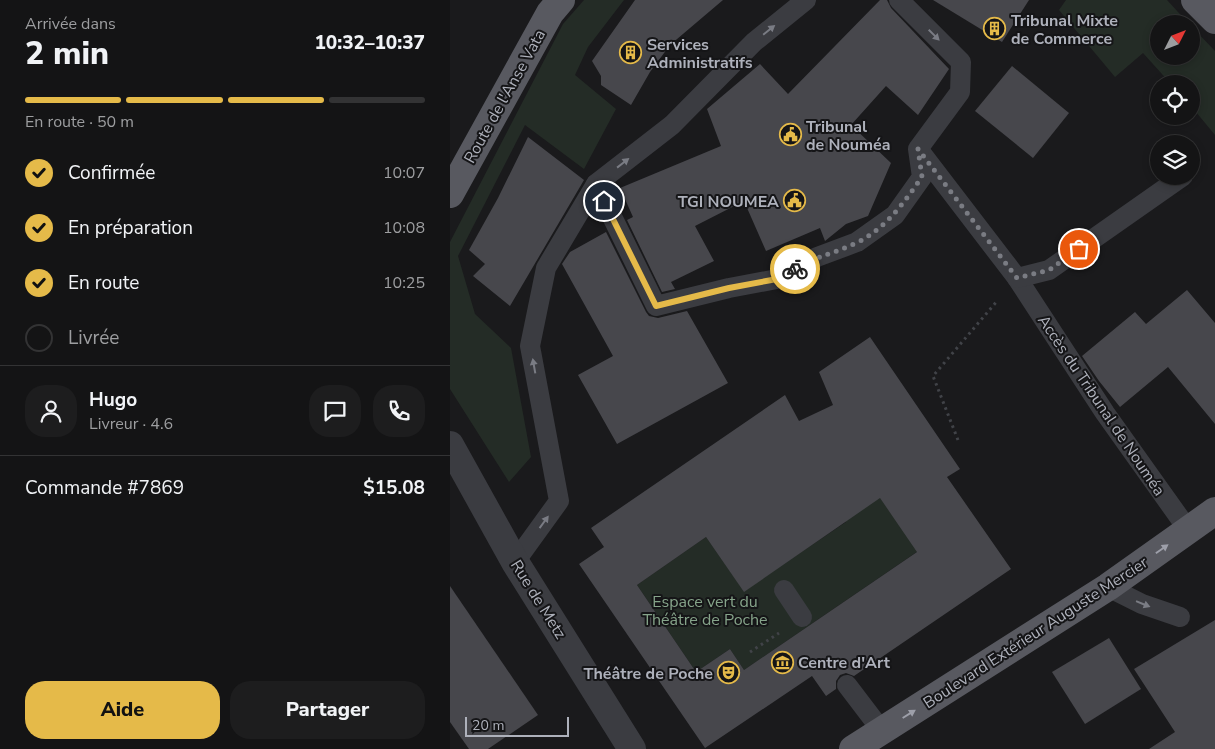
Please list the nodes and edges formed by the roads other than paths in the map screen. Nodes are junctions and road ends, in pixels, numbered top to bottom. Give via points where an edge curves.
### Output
1 (561, 0) edge
2 (806, 0) edge
3 (900, 0) edge
4 (1195, 0) edge
5 (1215, 20) edge
6 (918, 149) junction
7 (596, 184) junction
8 (1171, 185) edge
9 (450, 194) edge
10 (1017, 278) junction
11 (450, 445) edge
12 (1215, 511) edge
13 (1189, 531) junction
14 (515, 562) junction
15 (1108, 587) junction
16 (784, 590) dead end
17 (802, 617) road end
18 (1180, 617) dead end
19 (848, 685) dead end
20 (882, 731) junction
21 (632, 749) edge
22 (853, 749) edge

1 - 9 main road, Route de l'Anse Vata via 550,14
7 -> 2 lane via 672,125 754,42
3 -> 6 lane via 961,62 960,92
4 - 5 main road
6 - 7 lane via 922,177 895,215 857,242 816,256 777,279 656,306
6 - 10 lane, Accès du Tribunal de Nouméa
14 -> 7 lane via 558,501 530,346 546,268
8 - 10 lane via 1049,270
10 - 13 lane, Accès du Tribunal de Nouméa via 1105,413
11 - 14 street, Rue de Metz
12 - 13 main road, Boulevard Extérieur Auguste Mercier
15 -> 13 main road, Boulevard Extérieur Auguste Mercier
14 - 21 street, Rue de Metz
15 -> 18 lane via 1142,604
20 -> 15 main road, Boulevard Extérieur Auguste Mercier
16 - 17 lane
19 - 20 lane
20 - 22 main road, Boulevard Extérieur Auguste Mercier

